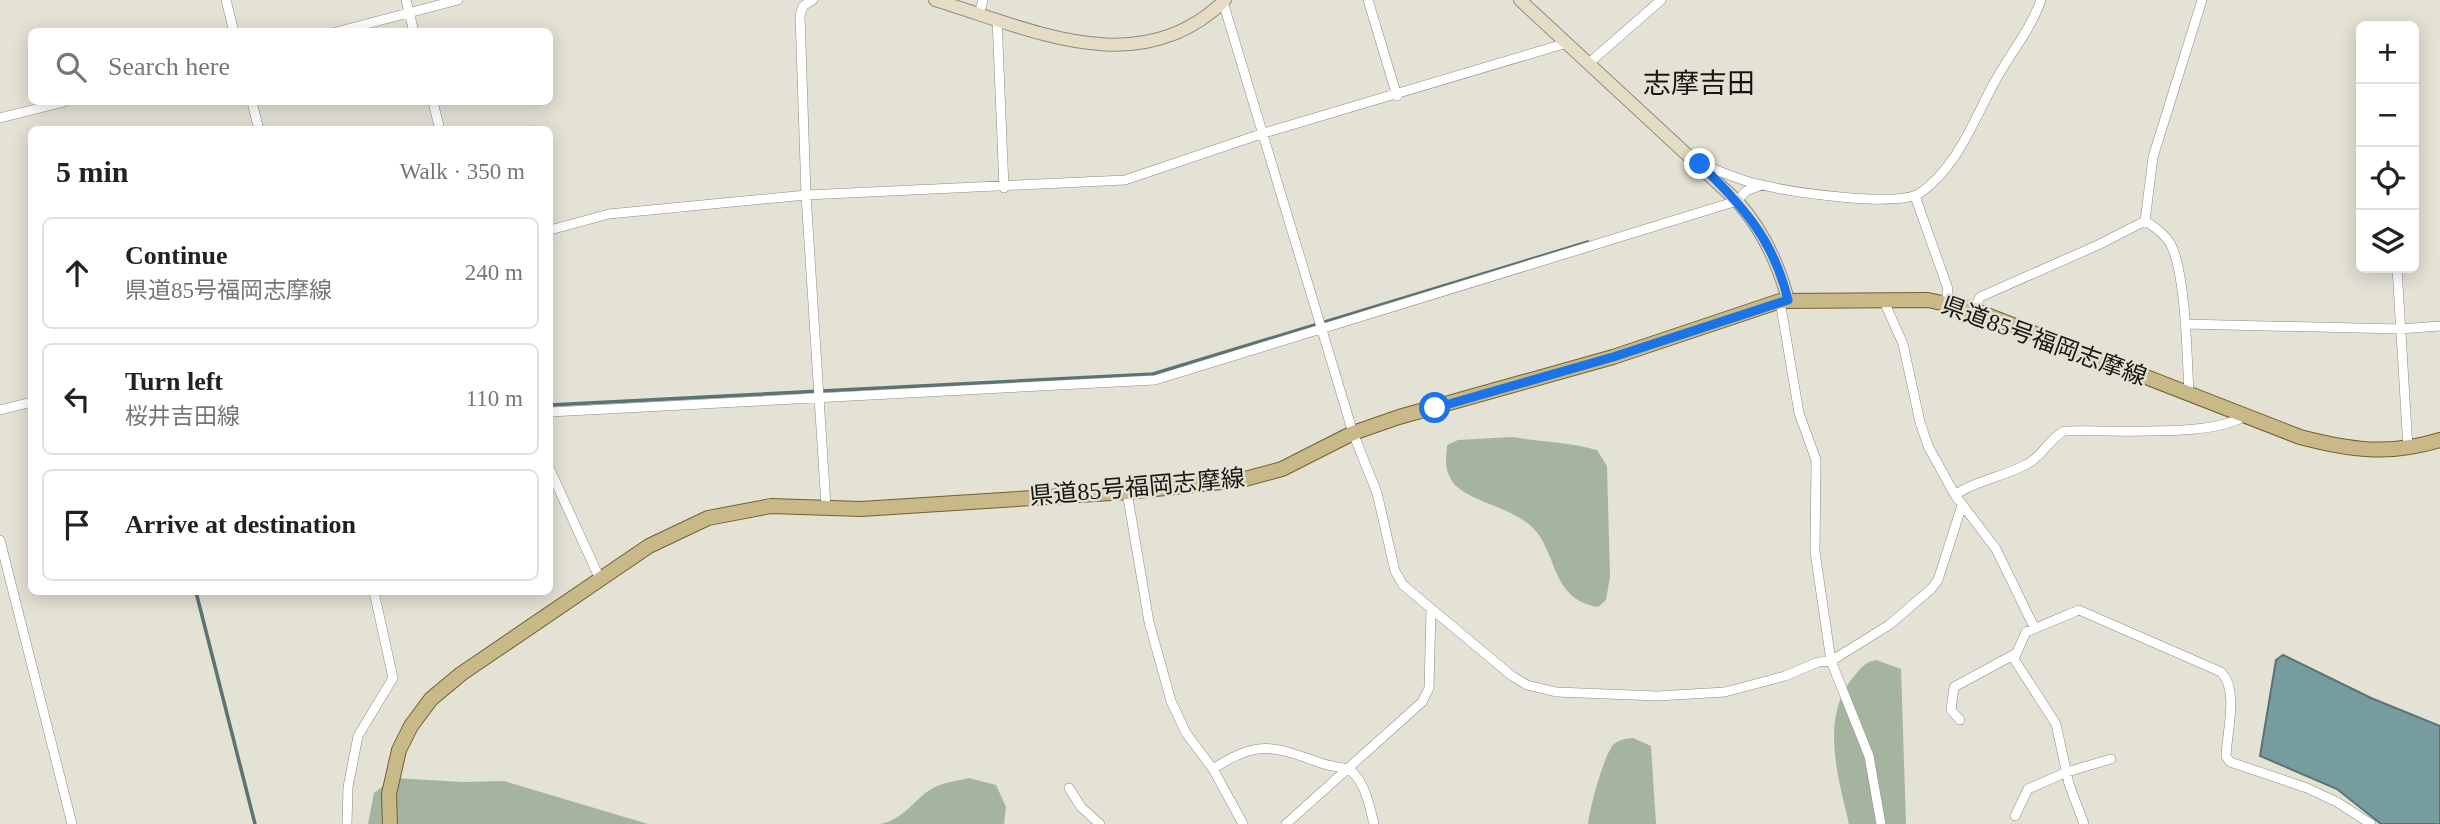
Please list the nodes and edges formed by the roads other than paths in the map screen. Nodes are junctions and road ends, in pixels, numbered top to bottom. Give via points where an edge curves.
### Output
1 (226, 0) edge
2 (406, 0) edge
3 (458, 0) edge
4 (813, 0) edge
5 (934, 0) edge
6 (983, 0) edge
7 (1368, 0) edge
8 (1520, 0) edge
9 (1661, 0) edge
10 (2041, 0) edge
11 (2202, 0) edge
12 (1224, 1) edge
13 (410, 13) junction
14 (979, 13) junction
15 (997, 19) junction
16 (233, 28) edge
17 (352, 28) edge
18 (413, 28) edge
19 (1567, 43) junction
20 (1589, 63) junction
21 (1397, 96) junction
22 (52, 105) edge
23 (253, 105) edge
24 (434, 105) edge
25 (0, 118) edge
26 (258, 126) edge
27 (439, 126) edge
28 (1264, 133) junction
29 (1700, 164) junction
30 (1761, 185) junction
31 (1004, 188) junction
32 (806, 195) junction
33 (1914, 196) junction
34 (1737, 201) junction
35 (2144, 221) junction
36 (553, 229) edge
37 (2398, 273) edge
38 (1883, 299) junction
39 (1784, 300) junction
40 (1945, 302) junction
41 (1974, 310) junction
42 (2185, 324) junction
43 (2440, 326) edge
44 (1323, 329) junction
45 (2400, 329) junction
46 (2189, 394) junction
47 (820, 398) junction
48 (28, 403) edge
49 (0, 410) edge
50 (553, 412) edge
51 (2243, 417) junction
52 (1353, 433) junction
53 (2440, 440) edge
54 (2408, 448) junction
55 (553, 477) edge
56 (1127, 492) junction
57 (1955, 495) junction
58 (1962, 505) junction
59 (825, 506) junction
60 (0, 541) edge
61 (600, 579) junction
62 (375, 595) edge
63 (1431, 611) junction
64 (2034, 627) junction
65 (2015, 654) junction
66 (1832, 661) junction
67 (1960, 720) dead end
68 (2111, 759) dead end
69 (1213, 769) junction
70 (1348, 769) junction
71 (2067, 772) junction
72 (1069, 788) dead end
73 (2015, 816) dead end
74 (72, 824) edge
75 (346, 824) edge
76 (390, 824) edge
77 (1100, 824) edge
78 (1243, 824) edge
79 (1286, 824) edge
80 (1374, 824) edge
81 (1881, 824) edge
82 (2084, 824) edge
83 (2371, 824) edge

1 - 16 street
2 - 13 street
3 - 13 street
4 - 32 street via 803,6 800,15
5 - 14 main road
6 - 14 street
7 - 21 street
8 - 19 main road
9 - 20 street
10 - 33 street via 1955,153 1938,176
11 - 35 street via 2153,157
12 - 15 main road via 1175,33 1126,47 1072,41
12 - 28 street
13 - 17 street
13 - 18 street
14 - 15 main road
15 - 31 street
19 - 20 main road
19 - 21 street
20 - 29 main road
21 - 28 street
22 - 25 street
23 - 26 street
24 - 27 street
28 - 31 street via 1125,180
28 - 44 street
29 - 30 street
29 - 34 main road
30 - 33 street via 1873,199
30 - 34 street
31 - 32 street
32 - 36 street via 609,214
32 - 47 street
33 - 40 street via 1948,289
34 - 39 main road via 1776,261
34 - 44 street
35 - 41 street via 1980,297
35 - 42 street via 2172,247
37 - 45 street
38 - 39 main road, 県道85号福岡志摩線
38 - 40 main road, 県道85号福岡志摩線
38 - 57 street via 1903,344 1920,422
39 - 52 main road, 県道85号福岡志摩線 via 1613,357
39 - 66 street via 1799,413 1816,460 1815,552
40 - 41 main road, 県道85号福岡志摩線
41 - 46 main road, 県道85号福岡志摩線
42 - 45 street
42 - 46 street
43 - 45 street
44 - 47 street via 1155,380
44 - 52 street
45 - 54 street
46 - 51 main road, 県道85号福岡志摩線
47 - 50 street
47 - 59 street
48 - 49 street
51 - 54 main road, 県道85号福岡志摩線 via 2347,449
51 - 57 street via 2186,428 2064,431 2030,463
52 - 56 main road, 県道85号福岡志摩線 via 1271,472 1196,486
52 - 63 street via 1377,493 1395,571 1411,595
53 - 54 main road, 県道85号福岡志摩線
55 - 61 street
56 - 59 main road, 県道85号福岡志摩線 via 861,509
56 - 69 street via 1149,622 1171,701 1186,733
57 - 58 street
58 - 64 street via 1996,549
58 - 66 street via 1931,589 1889,625
59 - 61 main road, 県道85号福岡志摩線 via 771,506 708,518 667,535
60 - 74 street
61 - 76 main road, 県道85号福岡志摩線 via 430,699 399,750 389,794
62 - 75 street via 393,678 358,736
63 - 66 street via 1512,676 1556,692 1709,695
63 - 70 street via 1429,688 1422,702
64 - 65 street via 2026,632
64 - 83 street via 2085,610 2221,672 2230,691 2226,756 2230,762 2327,797
65 - 67 street via 1954,687 1951,710
65 - 71 street via 2016,666 2056,724
66 - 81 street via 1869,756
68 - 71 street
69 - 70 street via 1236,753 1258,748 1284,750
69 - 78 street
70 - 79 street
70 - 80 street via 1368,800
71 - 73 street via 2028,789
71 - 82 street
72 - 77 street

